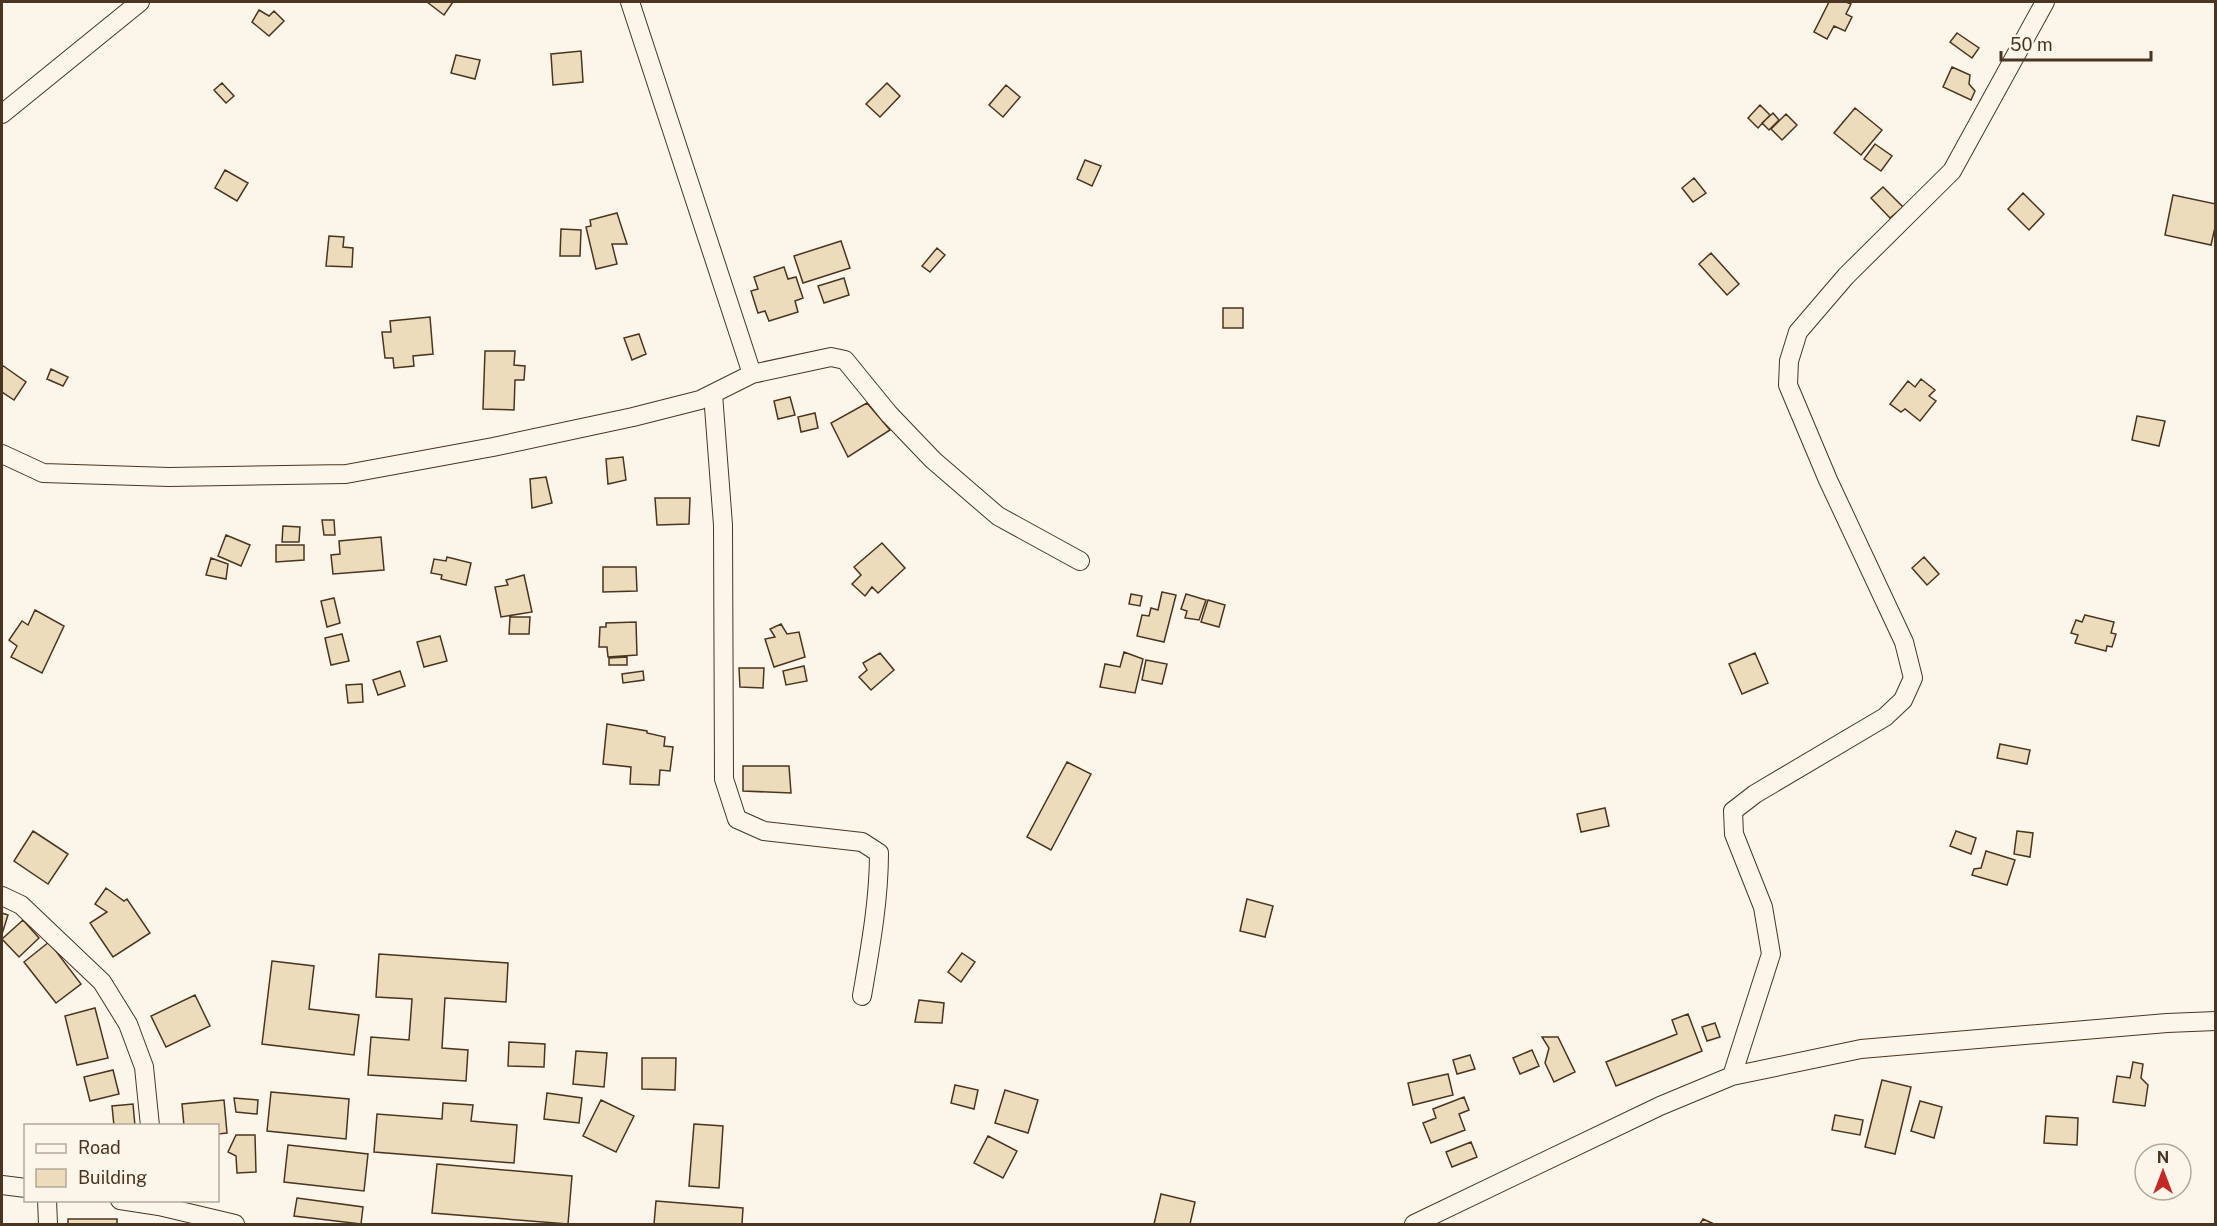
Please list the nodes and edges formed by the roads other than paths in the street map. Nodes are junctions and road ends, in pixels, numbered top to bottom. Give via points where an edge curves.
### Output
1 (140, 2) edge
2 (630, 2) edge
3 (2045, 2) edge
4 (2, 114) edge
5 (752, 374) junction
6 (713, 394) junction
7 (2, 454) edge
8 (1080, 561) dead end
9 (2, 896) edge
10 (862, 996) dead end
11 (2216, 1021) edge
12 (1732, 1076) junction
13 (150, 1124) edge
14 (2, 1185) edge
15 (24, 1188) edge
16 (47, 1202) edge
17 (159, 1203) edge
18 (48, 1224) edge
19 (235, 1224) edge
20 (1414, 1224) edge

1 - 4 street
2 - 5 street
3 - 12 street via 1952,171 1846,276 1798,332 1789,361 1788,385 1904,642 1913,678 1903,700 1886,717 1733,811 1734,834 1763,907 1771,954
5 - 6 street
5 - 8 street via 831,357 845,360 933,460 998,516
6 - 7 street via 633,417 346,474 169,477 43,473
6 - 10 street via 723,525 724,779 737,819 764,831 862,842 879,854
9 - 13 street via 21,905 102,981 128,1024 144,1067
11 - 12 street via 1861,1049
12 - 20 street via 1660,1106
14 - 15 street
16 - 18 street
17 - 19 street

